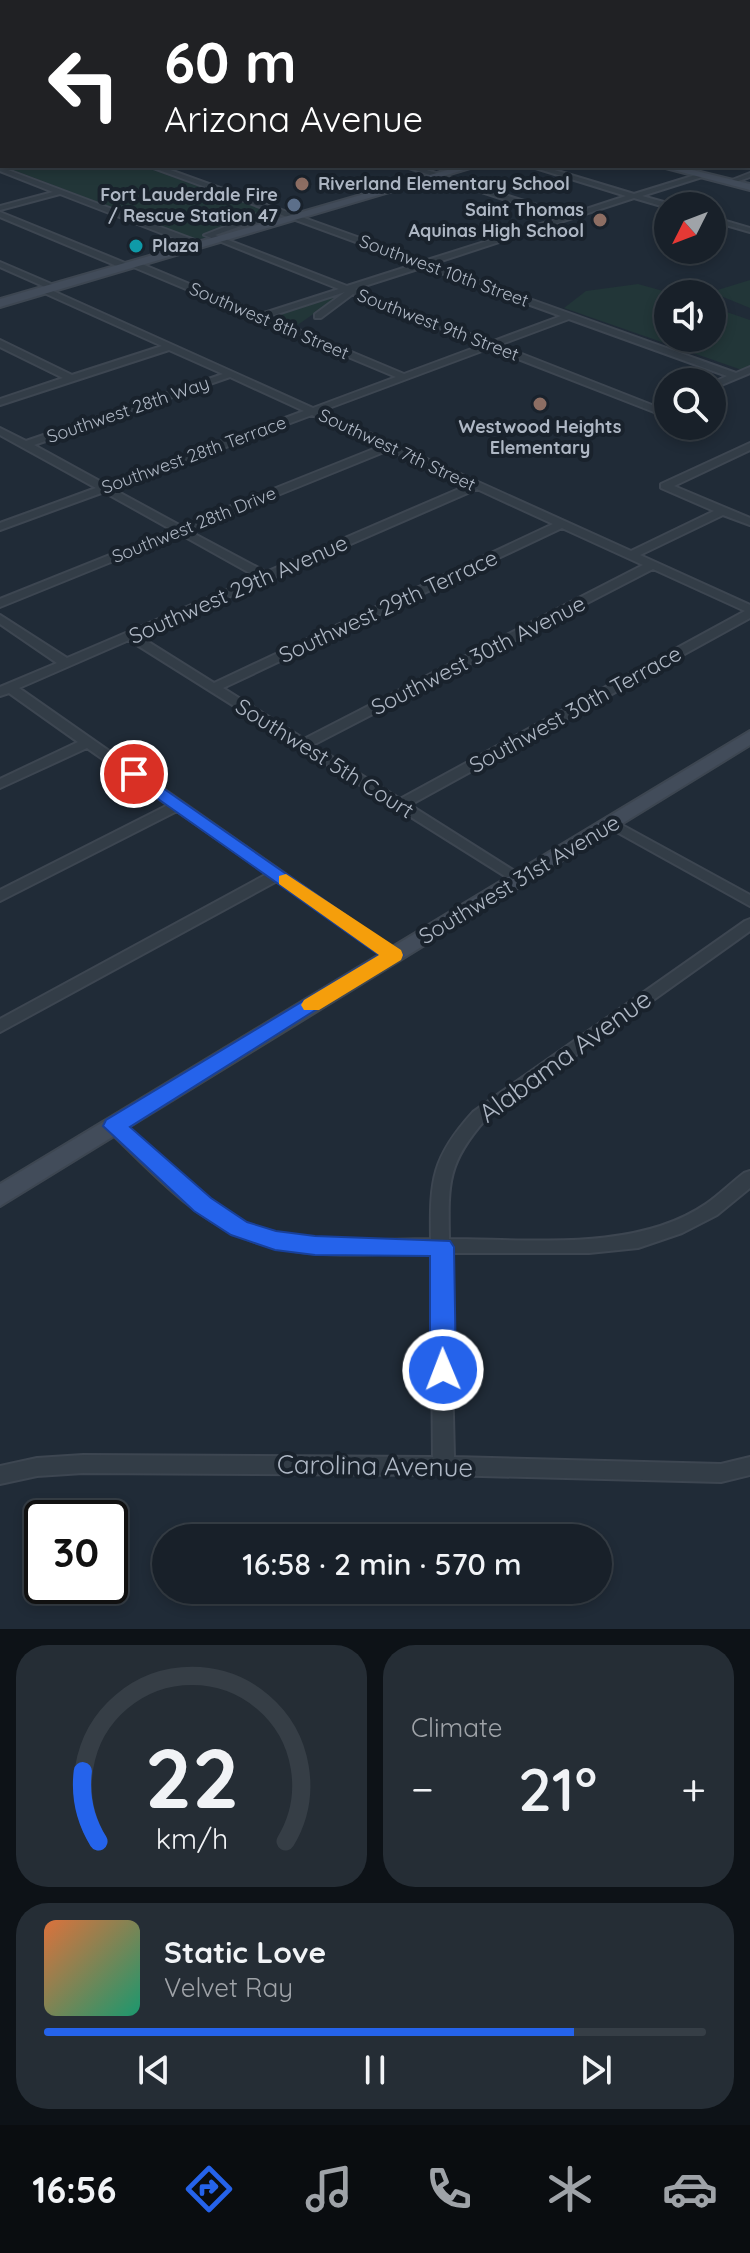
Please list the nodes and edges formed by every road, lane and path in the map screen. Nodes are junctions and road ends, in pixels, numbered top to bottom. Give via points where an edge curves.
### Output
1 (158, 168) edge
2 (413, 168) edge
3 (465, 168) edge
4 (540, 168) edge
5 (671, 168) edge
6 (688, 168) edge
7 (0, 169) edge
8 (699, 175) junction
9 (750, 175) edge
10 (438, 176) junction
11 (736, 180) junction
12 (750, 185) edge
13 (60, 192) junction
14 (633, 196) junction
15 (654, 202) edge
16 (0, 208) edge
17 (249, 213) dead end
18 (0, 214) edge
19 (566, 217) junction
20 (297, 218) junction
21 (726, 223) edge
22 (750, 230) edge
23 (218, 240) junction
24 (200, 245) junction
25 (424, 263) junction
26 (0, 264) edge
27 (131, 266) junction
28 (49, 289) junction
29 (348, 291) junction
30 (0, 303) edge
31 (318, 316) dead end
32 (569, 316) junction
33 (260, 317) junction
34 (0, 343) edge
35 (490, 345) junction
36 (168, 347) junction
37 (750, 370) edge
38 (231, 374) junction
39 (736, 376) junction
40 (404, 377) junction
41 (72, 379) junction
42 (726, 380) edge
43 (0, 385) edge
44 (19, 395) junction
45 (0, 402) edge
46 (654, 404) edge
47 (312, 411) junction
48 (0, 431) edge
49 (25, 445) junction
50 (750, 446) edge
51 (387, 447) junction
52 (475, 486) junction
53 (103, 489) junction
54 (722, 511) junction
55 (750, 522) edge
56 (2, 524) edge
57 (561, 524) junction
58 (180, 531) junction
59 (630, 556) junction
60 (652, 565) junction
61 (266, 577) junction
62 (0, 603) edge
63 (750, 611) edge
64 (0, 619) edge
65 (131, 636) junction
66 (67, 664) junction
67 (214, 688) junction
68 (5, 690) edge
69 (750, 737) edge
70 (88, 742) junction
71 (304, 744) junction
72 (0, 784) edge
73 (179, 805) junction
74 (400, 805) junction
75 (611, 823) junction
76 (278, 874) junction
77 (519, 880) junction
78 (0, 896) edge
79 (750, 901) edge
80 (750, 924) edge
81 (393, 955) junction
82 (0, 1026) edge
83 (114, 1126) junction
84 (750, 1178) edge
85 (0, 1196) edge
86 (442, 1247) junction
87 (444, 1466) junction
88 (750, 1466) edge
89 (0, 1475) edge

1 - 20 street, Southwest 10th Street
2 - 10 street
3 - 10 main road
4 - 14 street
5 - 8 main road
6 - 11 main road
7 - 13 street
8 - 11 main road
8 - 12 main road
8 - 14 street
9 - 11 street
10 - 19 street
10 - 20 main road
11 - 12 main road
13 - 16 street
13 - 24 street
14 - 15 street
14 - 19 street
17 - 23 street via 255,218 207,233
18 - 27 street, Southwest 8th Street
19 - 25 street
20 - 23 main road
20 - 25 street, Southwest 10th Street
21 - 22 street
23 - 24 main road
23 - 29 street, Southwest 9th Street
24 - 27 main road
25 - 29 street
25 - 32 street, Southwest 10th Street
26 - 28 street, Southwest 7th Street
27 - 28 main road
27 - 33 street, Southwest 8th Street
28 - 30 main road
28 - 36 street, Southwest 7th Street
29 - 31 street
29 - 33 street
29 - 35 street, Southwest 9th Street
32 - 35 street, Southwest 28th Terrace
32 - 39 street, Southwest 10th Street
33 - 40 street, Southwest 8th Street
34 - 41 street
35 - 40 street, Southwest 28th Terrace
35 - 46 street, Southwest 9th Street
36 - 38 street, Southwest 7th Street
36 - 41 street
37 - 39 street
38 - 47 street, Southwest 7th Street
38 - 49 street, Southwest 28th Way
39 - 42 street
40 - 47 street, Southwest 28th Terrace
41 - 44 street
43 - 44 street
44 - 45 street
47 - 51 street, Southwest 7th Street
47 - 53 street, Southwest 28th Terrace
48 - 49 street
49 - 53 street
50 - 54 street via 665,486
51 - 52 street, Southwest 7th Street
51 - 58 street, Southwest 28th Drive
52 - 57 street, Southwest 7th Street
52 - 61 street, Southwest 29th Avenue
53 - 56 street, Southwest 28th Terrace
53 - 58 street
54 - 55 street
54 - 59 street
57 - 59 street, Southwest 7th Street
57 - 67 street, Southwest 29th Terrace
58 - 61 street
58 - 62 street, Southwest 28th Drive
59 - 60 street, Southwest 7th Street
60 - 63 street, Southwest 7th Street
60 - 71 street, Southwest 30th Avenue
61 - 65 street, Southwest 29th Avenue
63 - 74 street, Southwest 30th Terrace
64 - 66 street
65 - 66 street, Southwest 29th Avenue
65 - 67 street, Southwest 5th Court
66 - 68 street, Southwest 29th Avenue
67 - 71 street, Southwest 5th Court
68 - 70 street
69 - 75 main road, Southwest 31st Avenue
70 - 72 street
70 - 73 street
71 - 74 street, Southwest 5th Court
73 - 76 street
73 - 78 street
74 - 77 street, Southwest 5th Court
75 - 77 main road, Southwest 31st Avenue
75 - 79 street
76 - 81 street
76 - 82 street
77 - 81 main road, Southwest 31st Avenue
80 - 86 street, Alabama Avenue via 479,1116 443,1164
81 - 83 main road, Southwest 31st Avenue
83 - 85 main road, Southwest 31st Avenue
83 - 86 street via 203,1205 239,1228 315,1246
84 - 86 street via 711,1210 638,1241
86 - 87 street, Alabama Avenue
87 - 88 street, Carolina Avenue via 721,1473
87 - 89 street, Carolina Avenue via 83,1464

